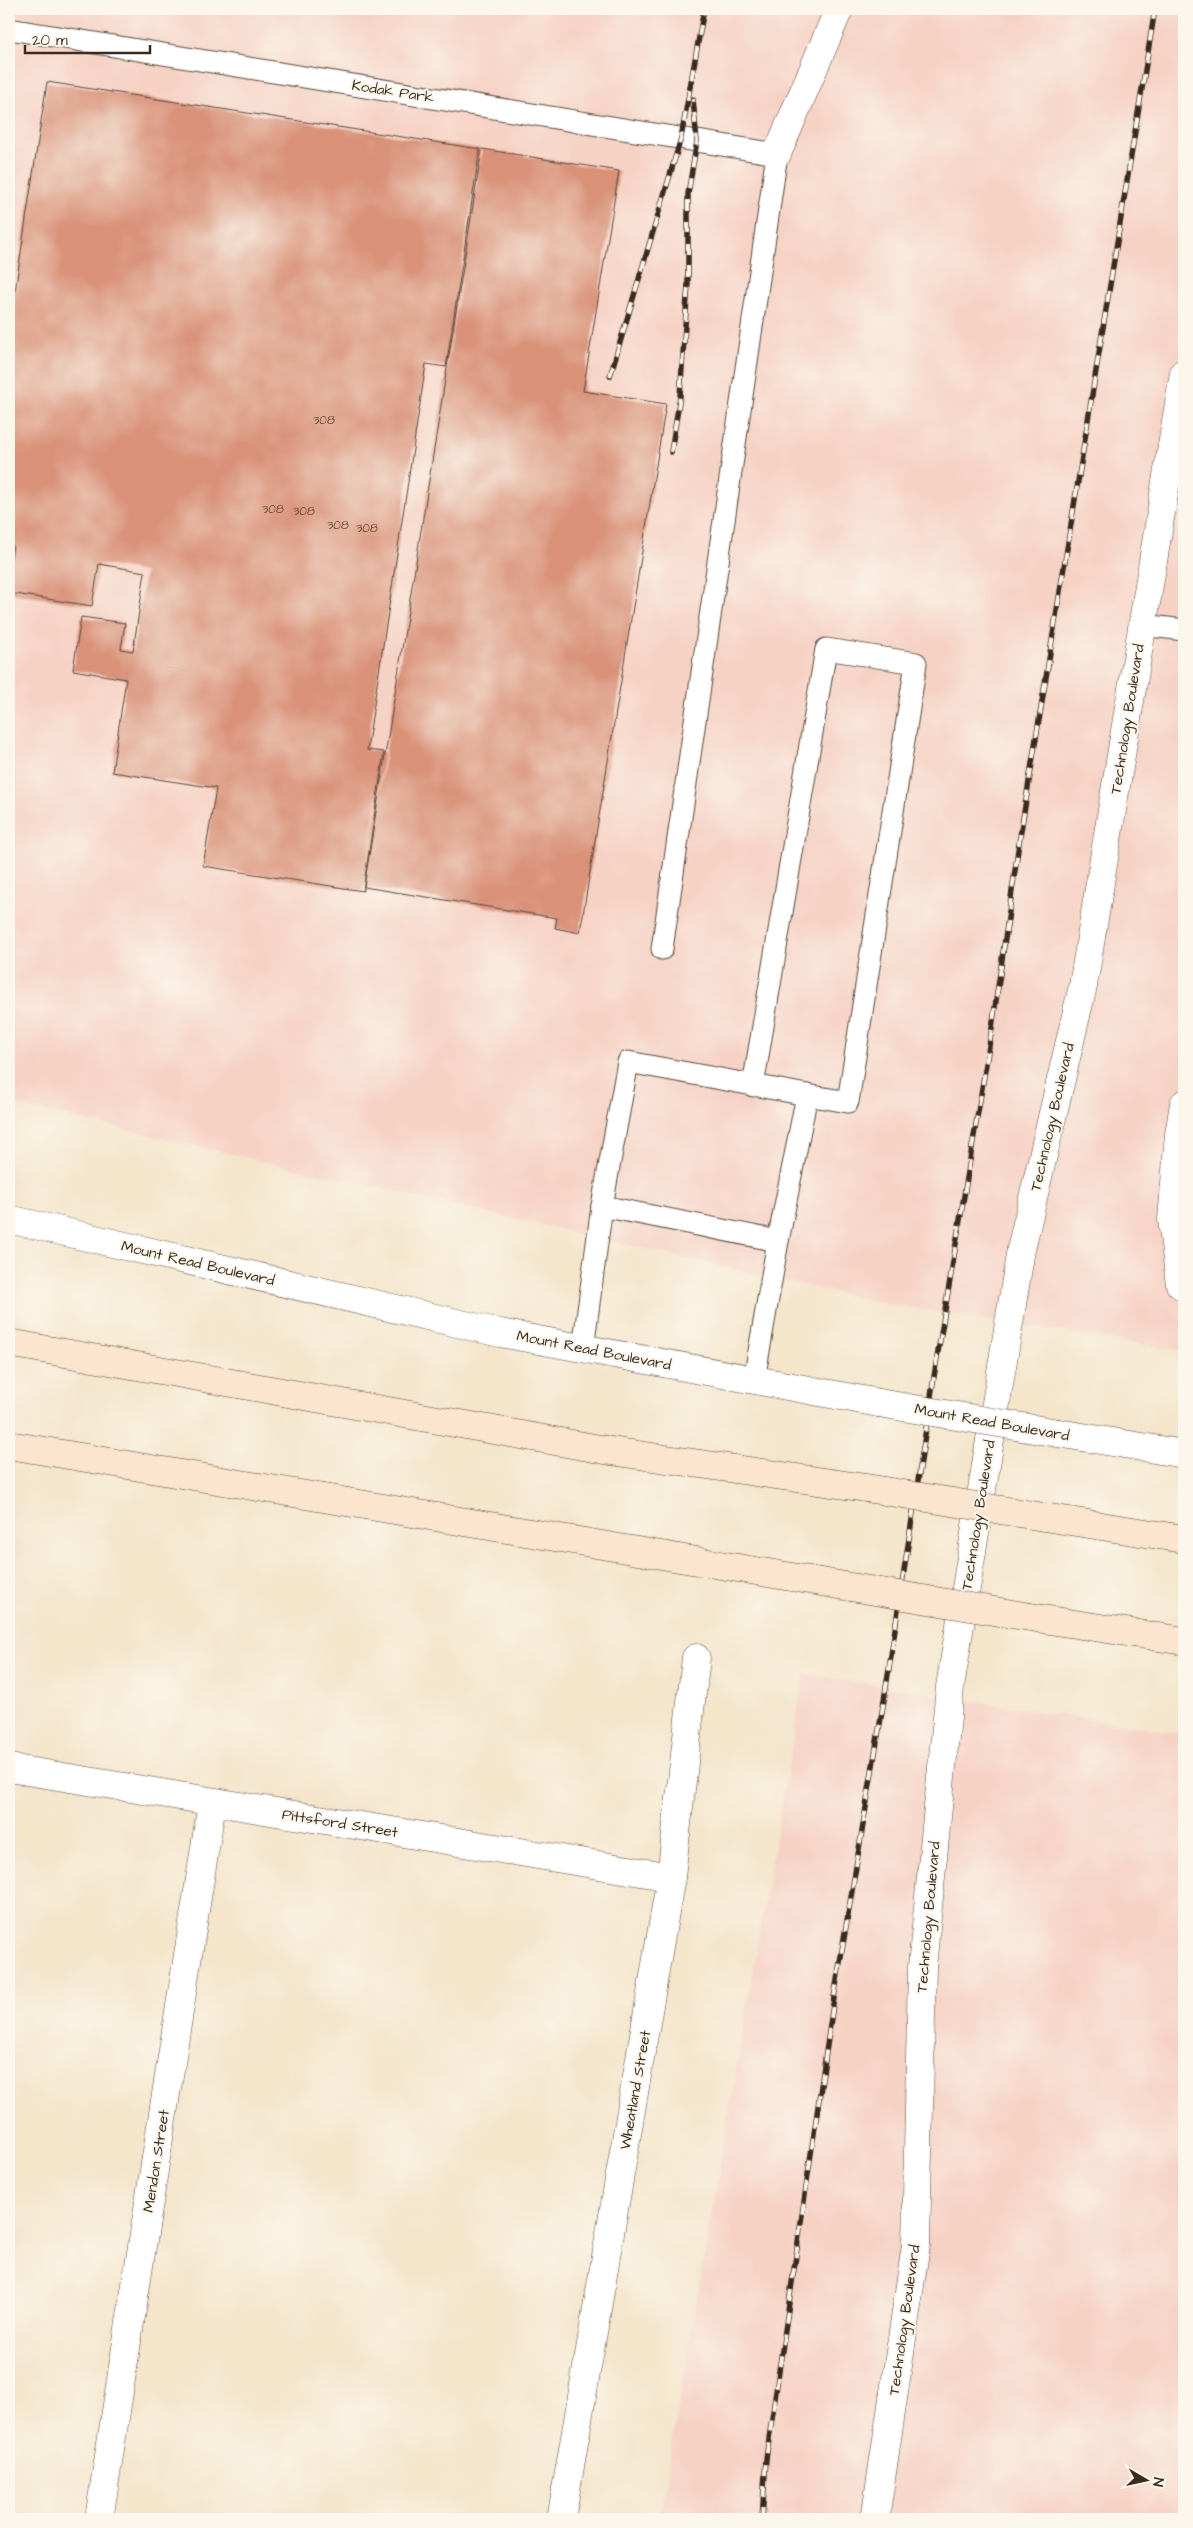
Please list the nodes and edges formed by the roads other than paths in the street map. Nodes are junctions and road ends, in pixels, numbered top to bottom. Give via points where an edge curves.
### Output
1 (839, 9) edge
2 (9, 29) edge
3 (777, 154) junction
4 (1184, 373) edge
5 (1143, 625) junction
6 (1184, 630) edge
7 (662, 949) dead end
8 (753, 1086) junction
9 (807, 1095) junction
10 (1184, 1104) edge
11 (602, 1206) junction
12 (9, 1219) edge
13 (778, 1241) junction
14 (1184, 1287) edge
15 (9, 1343) edge
16 (582, 1348) junction
17 (754, 1380) junction
18 (9, 1445) edge
19 (1184, 1454) edge
20 (1184, 1539) edge
21 (1184, 1641) edge
22 (696, 1658) dead end
23 (9, 1768) edge
24 (212, 1803) junction
25 (671, 1877) junction
26 (100, 2519) edge
27 (561, 2519) edge
28 (875, 2519) edge

1 - 3 street
2 - 3 lane, Kodak Park
3 - 7 lane
4 - 5 street, Technology Boulevard
5 - 6 lane
5 - 28 street, Technology Boulevard via 1084,986 1021,1249 950,1686 922,1967 916,2245
8 - 9 lane
8 - 9 lane via 826,649 916,663 848,1102
8 - 11 lane via 628,1062
9 - 13 lane
10 - 14 street via 1172,1220 1180,1284
11 - 13 lane
11 - 16 lane
12 - 16 street, Mount Read Boulevard via 500,1333
13 - 17 lane
15 - 20 main road, bridge via 611,1451
16 - 17 street, Mount Read Boulevard
17 - 19 street, Mount Read Boulevard, bridge
18 - 21 main road, bridge
22 - 25 street, Wheatland Street
23 - 24 street, Pittsford Street
24 - 25 street, Pittsford Street
24 - 26 street, Mendon Street
25 - 27 street, Wheatland Street

